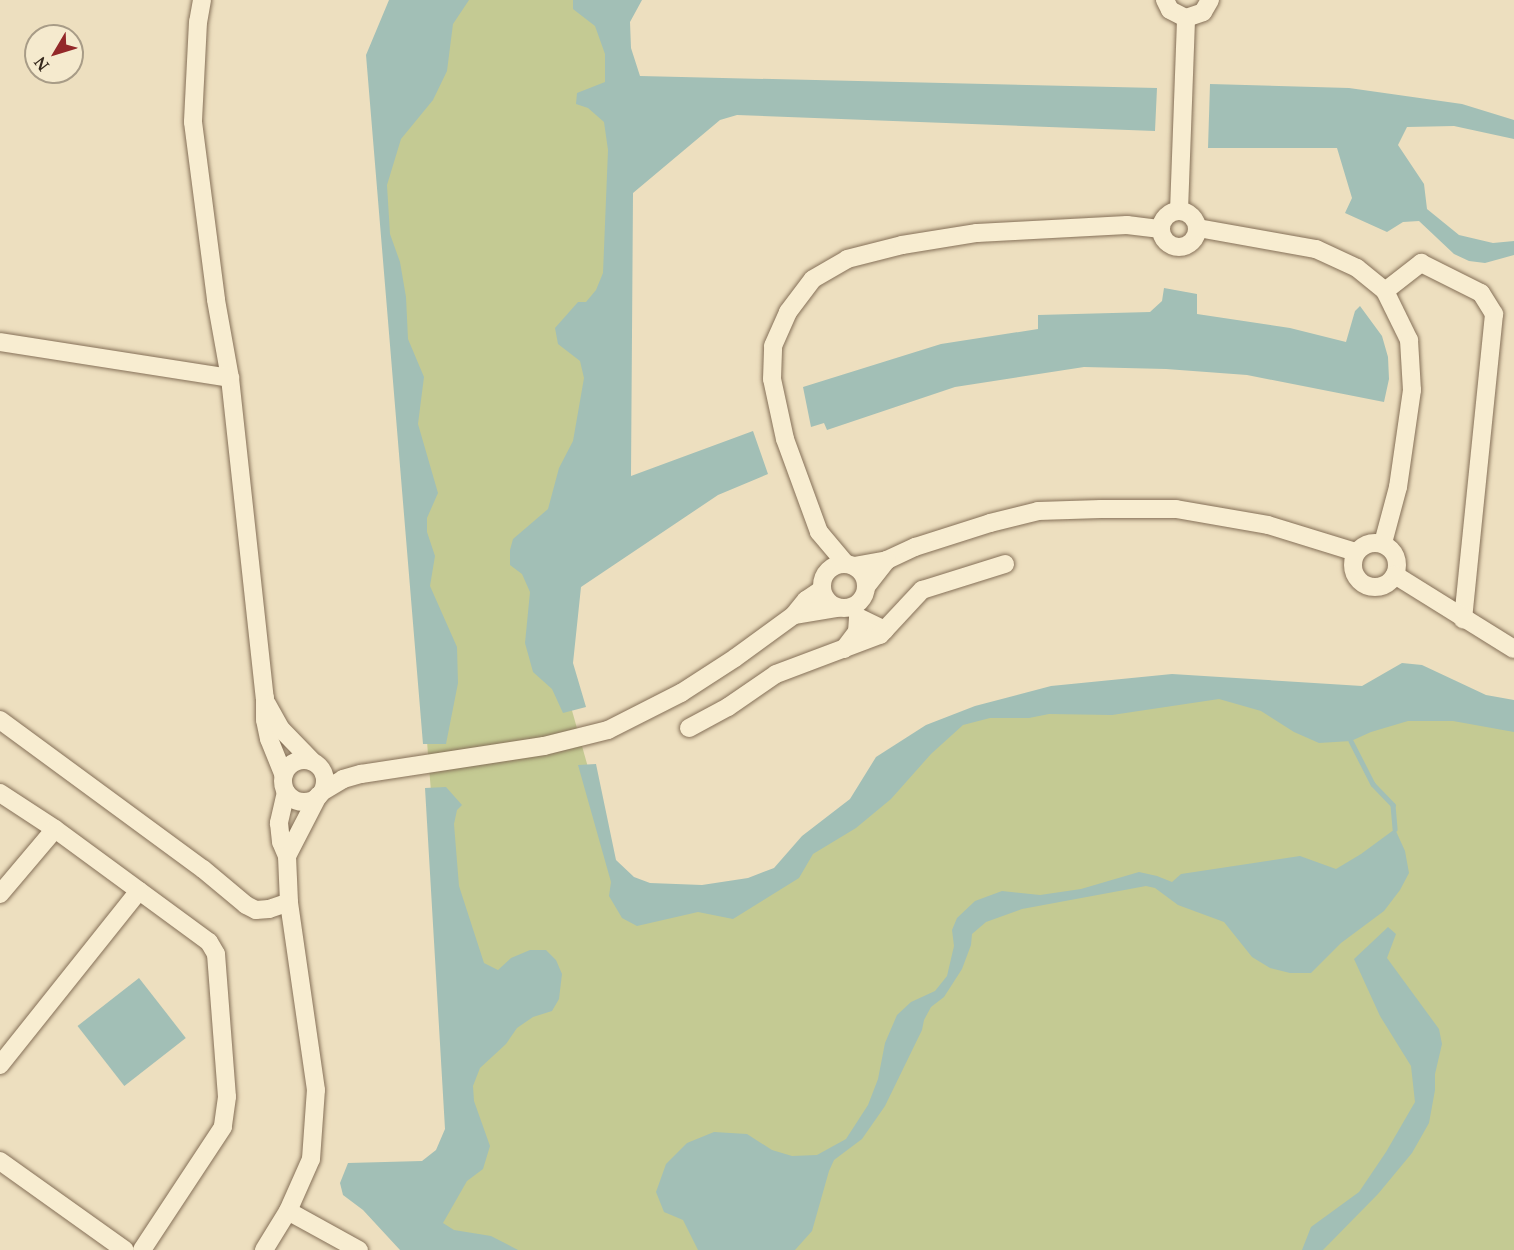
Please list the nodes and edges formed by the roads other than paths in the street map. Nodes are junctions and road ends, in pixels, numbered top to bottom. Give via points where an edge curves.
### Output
1 (202, 0) edge
2 (1165, 0) edge
3 (1210, 0) edge
4 (1186, 18) junction
5 (1179, 211) junction
6 (1198, 228) junction
7 (1161, 229) junction
8 (1385, 291) junction
9 (0, 342) edge
10 (230, 378) junction
11 (812, 514) junction
12 (1383, 543) junction
13 (1356, 552) junction
14 (887, 560) junction
15 (1005, 564) dead end
16 (850, 565) junction
17 (1395, 575) junction
18 (822, 584) junction
19 (866, 587) junction
20 (837, 608) junction
21 (857, 611) junction
22 (794, 615) junction
23 (1463, 619) junction
24 (885, 630) junction
25 (843, 650) junction
26 (1514, 650) edge
27 (265, 698) junction
28 (0, 720) edge
29 (689, 728) dead end
30 (316, 764) junction
31 (283, 774) junction
32 (361, 774) junction
33 (286, 792) junction
34 (0, 793) edge
35 (322, 793) junction
36 (55, 829) junction
37 (287, 856) junction
38 (140, 891) junction
39 (0, 894) edge
40 (290, 902) junction
41 (0, 1065) edge
42 (0, 1161) edge
43 (288, 1211) junction
44 (125, 1250) edge
45 (142, 1250) edge
46 (264, 1250) edge
47 (359, 1250) edge

1 - 10 street via 193,122
2 - 4 street via 1170,10
3 - 4 street via 1203,12
4 - 5 street
5 - 6 street via 1192,216
5 - 7 street via 1166,216
6 - 7 street via 1191,243 1180,247 1165,240
6 - 8 street via 1316,249 1357,268
7 - 11 street via 1127,225 977,233 847,259 813,279 788,312 773,346 772,380 785,439
8 - 12 street via 1408,340 1412,390 1398,487
8 - 23 street via 1421,263 1480,292 1494,314
9 - 10 street
10 - 27 street
11 - 16 street via 829,547
11 - 18 street
12 - 13 street via 1373,542
12 - 17 street via 1392,549 1397,560
13 - 14 street via 1268,525 1176,509 1101,509 1028,513 915,547
13 - 17 street via 1353,568 1365,585 1386,585
14 - 16 street
14 - 19 street
15 - 24 street via 922,590
16 - 18 street via 829,569
16 - 19 street via 862,573
17 - 23 street
18 - 20 street via 826,600
18 - 22 street
19 - 21 street
20 - 21 street
20 - 22 street
21 - 24 street
21 - 25 street via 857,632
22 - 32 street via 681,693 608,730 544,746
23 - 26 street
24 - 25 street
25 - 29 street via 776,674
27 - 30 street via 281,729
27 - 31 street via 268,739
28 - 40 street via 203,868 246,905 262,910
30 - 31 street via 301,759
30 - 32 street
30 - 35 street via 324,776
31 - 33 street
32 - 35 street via 343,779
33 - 35 street via 302,802
33 - 37 street via 279,823
34 - 36 street
35 - 37 street
36 - 38 street
36 - 39 street
37 - 40 street
38 - 41 street
38 - 45 street via 209,942 216,954 227,1097 223,1127
40 - 43 street via 316,1090 311,1159
42 - 44 street
43 - 46 street
43 - 47 street

